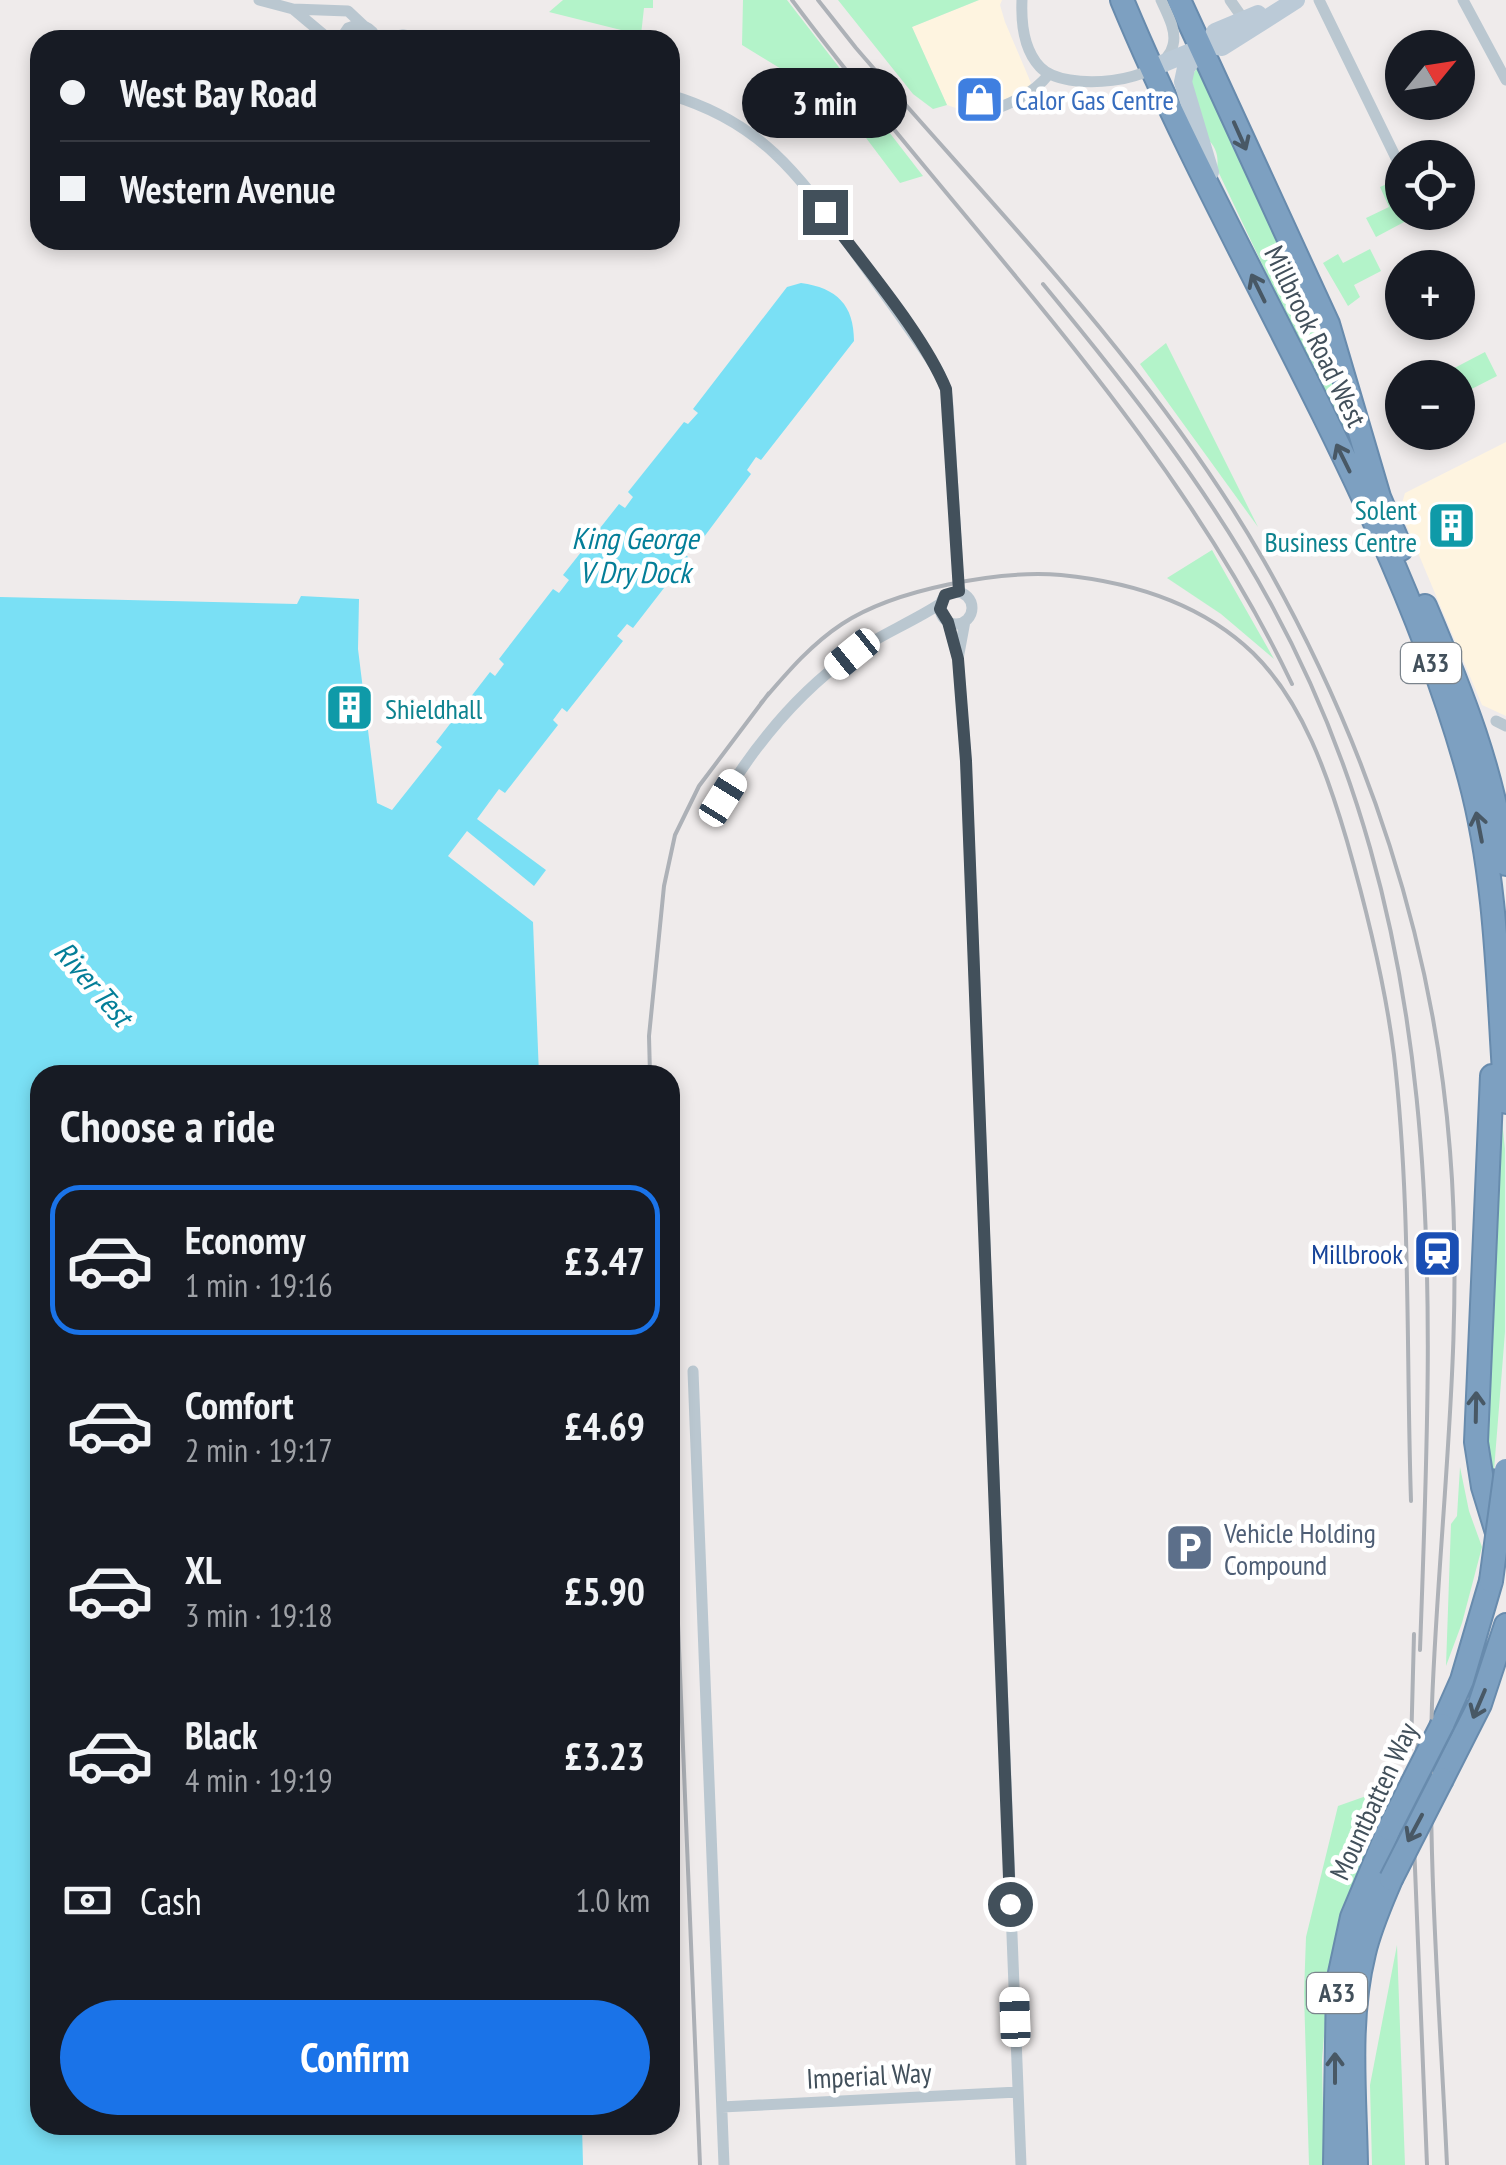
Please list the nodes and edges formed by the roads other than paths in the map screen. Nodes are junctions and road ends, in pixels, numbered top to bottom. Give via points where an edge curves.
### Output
1 (259, 0) edge
2 (1022, 0) edge
3 (1122, 0) edge
4 (1162, 0) edge
5 (1179, 0) edge
6 (1230, 0) edge
7 (1294, 0) edge
8 (1319, 0) edge
9 (1463, 0) edge
10 (293, 9) junction
11 (1244, 20) junction
12 (364, 26) junction
13 (318, 30) edge
14 (347, 30) edge
15 (368, 30) edge
16 (1206, 45) junction
17 (1152, 68) junction
18 (1048, 74) junction
19 (1506, 80) edge
20 (680, 98) edge
21 (979, 115) dead end
22 (1387, 140) edge
23 (1226, 222) junction
24 (959, 591) junction
25 (940, 604) junction
26 (946, 621) junction
27 (911, 622) junction
28 (966, 622) junction
29 (958, 659) junction
30 (1484, 755) junction
31 (1506, 769) edge
32 (723, 798) dead end
33 (1502, 806) edge
34 (1506, 864) edge
35 (1498, 993) junction
36 (1506, 1102) edge
37 (692, 1371) dead end
38 (1506, 1468) edge
39 (1506, 1554) edge
40 (1506, 1626) edge
41 (1018, 2092) junction
42 (722, 2107) junction
43 (724, 2165) edge
44 (1021, 2165) edge
45 (1335, 2165) edge
46 (1356, 2165) edge

1 - 10 street
2 - 18 street via 1025,38
3 - 17 highway, Millbrook Road West / A33
4 - 17 street via 1174,44
5 - 16 highway, Millbrook Road West / A33
6 - 11 street
7 - 11 street
7 - 16 street via 1222,47
8 - 22 street
9 - 19 street
10 - 12 street via 348,11
10 - 13 street
11 - 16 street via 1216,32
12 - 14 street
12 - 15 street
16 - 17 street
16 - 23 street via 1183,82
16 -> 30 highway, Millbrook Road West / A33 via 1328,324 1379,497
17 - 18 street via 1088,83
17 - 23 highway, Millbrook Road West / A33
18 - 21 street via 1033,90
20 - 24 street via 746,129 802,180 938,371 948,406
35 -> 23 highway, Millbrook Road West / A33 via 1489,880 1451,714 1357,486
24 - 25 street
24 - 28 street via 972,601
25 - 26 street
25 - 27 street
26 - 27 street
26 - 28 street
26 - 29 street
27 - 32 street via 852,654 821,680
28 - 29 street
29 - 41 street
30 - 31 highway
30 - 33 highway, Millbrook Road West / A33
33 - 34 highway, Millbrook Road West / A33
35 - 36 highway, Millbrook Road West / A33
39 -> 35 highway via 1487,1503 1476,1442
37 - 42 street
45 -> 38 highway, Mountbatten Way / A33, bridge via 1338,1982 1352,1917 1462,1680 1491,1582
40 -> 46 highway, Mountbatten Way / A33, bridge via 1480,1704 1391,1879 1364,1953 1354,2049
41 - 42 street, Imperial Way
41 - 44 street
42 - 43 street

